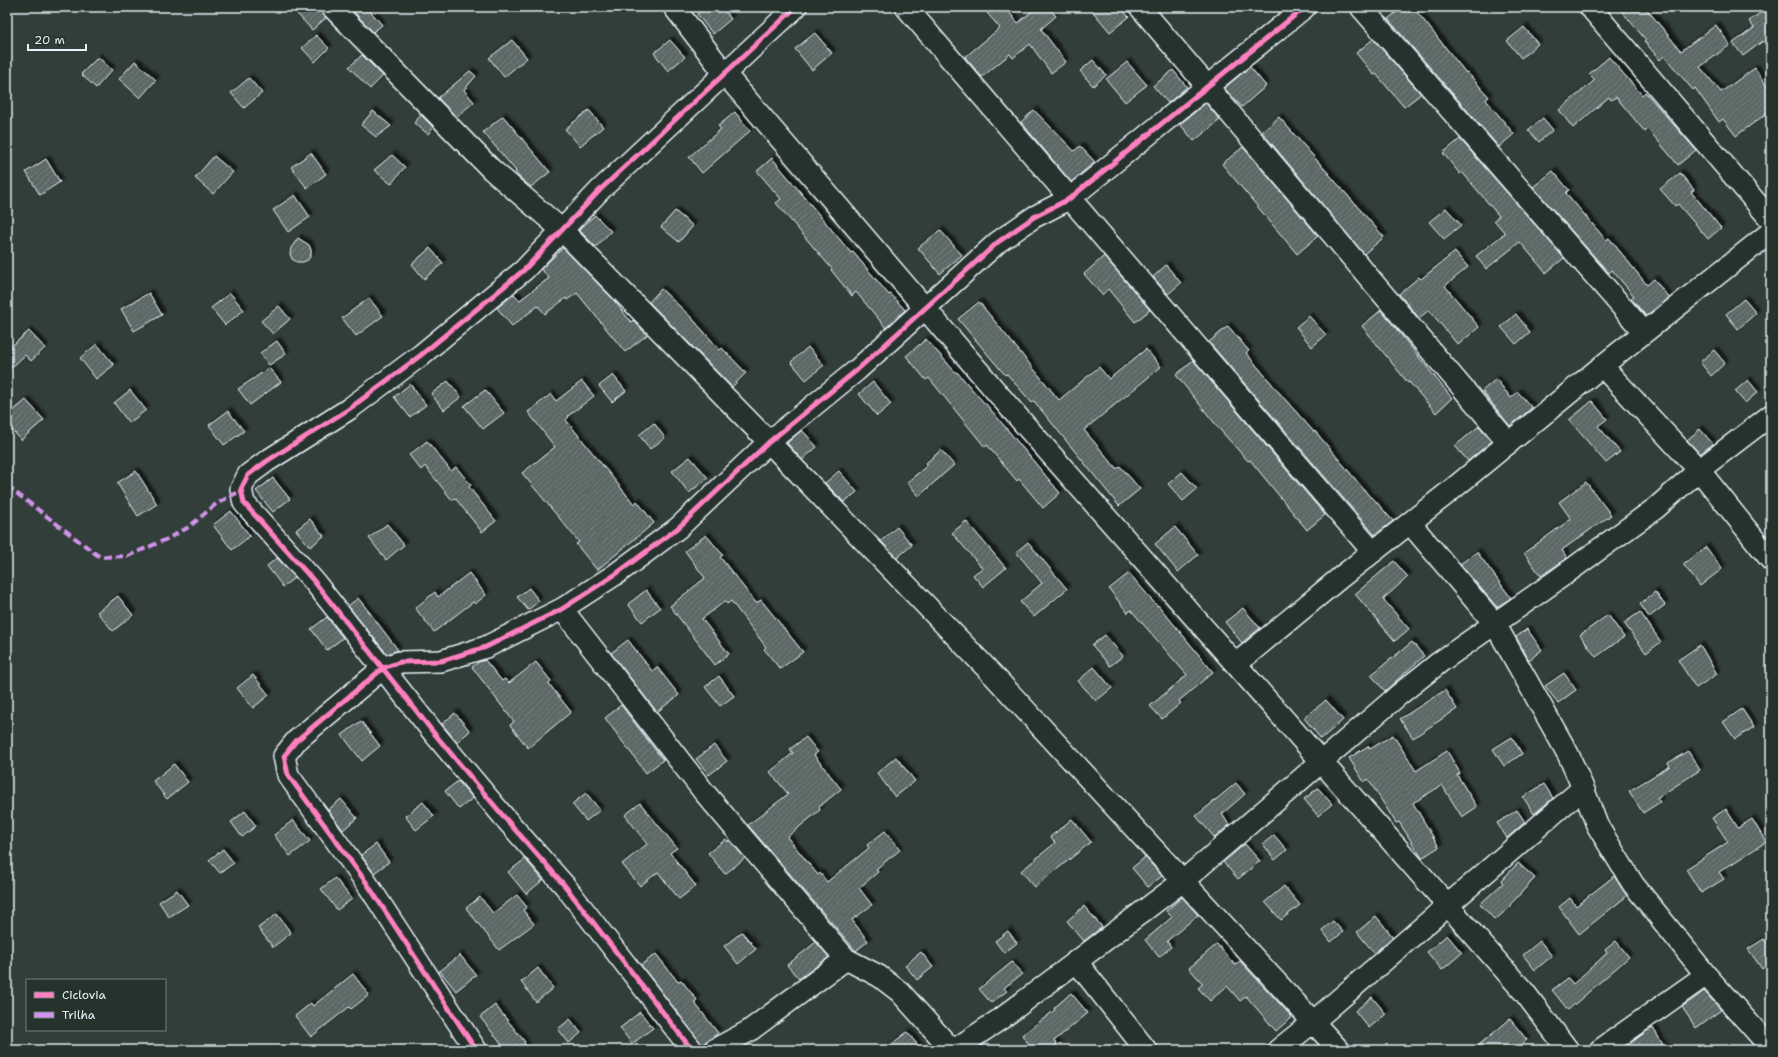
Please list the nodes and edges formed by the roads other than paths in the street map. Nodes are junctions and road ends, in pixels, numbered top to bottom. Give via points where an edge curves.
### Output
1 (332, 7) edge
2 (674, 7) edge
3 (796, 7) edge
4 (906, 7) edge
5 (1140, 7) edge
6 (1305, 7) edge
7 (1361, 7) edge
8 (1590, 7) edge
9 (725, 74) junction
10 (1208, 87) junction
11 (1069, 199) junction
12 (1771, 220) edge
13 (562, 230) junction
14 (1771, 232) edge
15 (925, 309) junction
16 (1644, 332) junction
17 (1602, 366) junction
18 (1771, 415) edge
19 (769, 442) junction
20 (1509, 443) junction
21 (1699, 470) junction
22 (1410, 523) junction
23 (1373, 552) junction
24 (1771, 560) edge
25 (562, 609) junction
26 (1495, 624) junction
27 (1236, 664) junction
28 (383, 668) junction
29 (1322, 761) junction
30 (1583, 788) junction
31 (1183, 881) junction
32 (1447, 904) junction
33 (846, 959) junction
34 (1076, 961) junction
35 (1706, 974) junction
36 (1313, 1022) junction
37 (1771, 1048) edge
38 (476, 1050) edge
39 (692, 1050) edge
40 (714, 1050) edge
41 (953, 1050) edge
42 (1146, 1050) edge
43 (1278, 1050) edge
44 (1339, 1050) edge
45 (1568, 1050) edge
46 (1600, 1050) edge

1 - 13 street via 492,170
2 - 9 street
3 - 9 street
4 - 11 street
5 - 10 street
6 - 10 street
7 - 16 street
8 - 12 street
9 - 13 street via 601,189
9 - 15 street
10 - 11 street
10 - 20 street
11 - 15 street via 1034,217 998,242
11 - 23 street
13 - 19 street
13 - 28 street via 524,270 421,355 349,409 248,475 241,489 244,503 313,580
14 - 16 street
15 - 19 street via 857,370
15 - 27 street
16 - 17 street
17 - 20 street
17 - 21 street
18 - 21 street
19 - 25 street via 678,528 616,574
19 - 31 street via 995,677
20 - 22 street
21 - 24 street
21 - 26 street via 1656,508
22 - 23 street
22 - 26 street
23 - 27 street
25 - 28 street via 486,647 441,661 400,662
25 - 33 street via 704,792
26 - 29 street via 1434,667
26 - 30 street via 1568,754
27 - 29 street
28 - 38 street via 296,741 284,756 288,775 366,882
28 - 39 street via 438,738 565,886
29 - 31 street
29 - 32 street
30 - 32 street
30 - 35 street via 1597,825 1633,884
31 - 34 street
31 - 36 street
32 - 36 street
32 - 45 street via 1525,993
33 - 40 street via 749,1031
33 - 41 street via 879,976 900,992
34 - 41 street via 1002,1018
34 - 42 street
35 - 37 street
35 - 46 street
36 - 43 street
36 - 44 street

